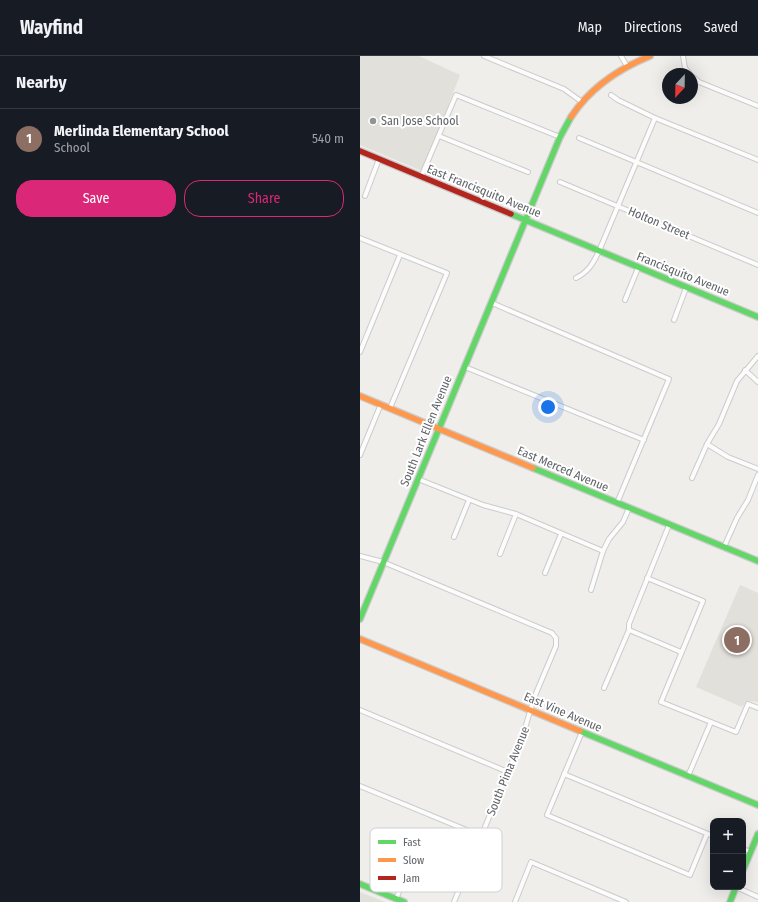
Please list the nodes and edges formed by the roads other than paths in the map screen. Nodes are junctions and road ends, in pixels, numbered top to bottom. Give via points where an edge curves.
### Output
1 (484, 56) edge
2 (621, 56) edge
3 (650, 56) edge
4 (683, 56) edge
5 (627, 66) junction
6 (685, 68) edge
7 (698, 81) edge
8 (611, 94) dead end
9 (582, 102) junction
10 (758, 106) edge
11 (655, 118) junction
12 (439, 136) junction
13 (560, 137) junction
14 (579, 138) dead end
15 (360, 151) edge
16 (379, 160) junction
17 (758, 160) edge
18 (637, 162) junction
19 (528, 172) dead end
20 (421, 177) junction
21 (560, 182) dead end
22 (364, 196) dead end
23 (618, 206) junction
24 (758, 213) edge
25 (526, 220) junction
26 (360, 238) edge
27 (599, 251) junction
28 (400, 255) junction
29 (758, 265) edge
30 (638, 268) junction
31 (576, 278) dead end
32 (686, 288) junction
33 (625, 300) dead end
34 (492, 303) junction
35 (758, 317) edge
36 (674, 320) dead end
37 (360, 352) edge
38 (758, 356) edge
39 (465, 367) junction
40 (745, 370) junction
41 (758, 382) edge
42 (360, 396) edge
43 (381, 404) junction
44 (390, 408) junction
45 (439, 428) junction
46 (644, 440) junction
47 (707, 444) junction
48 (360, 455) edge
49 (758, 469) edge
50 (758, 475) edge
51 (692, 478) dead end
52 (418, 479) junction
53 (469, 500) junction
54 (617, 503) junction
55 (629, 508) junction
56 (516, 514) junction
57 (669, 525) junction
58 (561, 534) junction
59 (454, 538) dead end
60 (724, 547) junction
61 (603, 551) junction
62 (500, 554) dead end
63 (360, 556) edge
64 (758, 561) edge
65 (384, 562) junction
66 (545, 573) dead end
67 (647, 578) junction
68 (591, 590) dead end
69 (360, 619) edge
70 (629, 630) junction
71 (360, 639) edge
72 (681, 652) junction
73 (604, 688) dead end
74 (758, 708) edge
75 (360, 710) edge
76 (531, 710) junction
77 (711, 722) junction
78 (582, 732) junction
79 (508, 772) junction
80 (564, 774) junction
81 (688, 776) junction
82 (360, 786) edge
83 (758, 806) edge
84 (462, 828) edge
85 (484, 828) edge
86 (707, 834) junction
87 (758, 834) edge
88 (710, 835) edge
89 (746, 850) edge
90 (750, 852) junction
91 (746, 862) edge
92 (360, 884) edge
93 (370, 888) edge
94 (735, 890) edge
95 (743, 890) edge
96 (379, 892) edge
97 (399, 892) edge
98 (458, 892) edge
99 (758, 897) edge
100 (396, 899) junction
101 (404, 902) edge
102 (454, 902) edge
103 (515, 902) edge
104 (626, 902) edge
105 (730, 902) edge

1 - 9 street via 564,89
2 - 5 street
3 - 5 street
4 - 6 street
5 - 9 street via 598,86
7 - 10 street
8 - 11 street
9 - 13 street
11 - 17 street
11 - 18 street
12 - 13 street via 456,95
12 - 19 street
12 - 20 street
13 - 25 street, South Lark Ellen Avenue
14 - 18 street
15 - 16 street, East Francisquito Avenue
16 - 20 street, East Francisquito Avenue
16 - 22 street
18 - 23 street
18 - 24 street
20 - 25 street, East Francisquito Avenue
21 - 23 street, Holton Street
23 - 27 street
23 - 29 street, Holton Street
25 - 27 street, East Francisquito Avenue
25 - 34 street, South Lark Ellen Avenue
26 - 28 street
27 - 30 street, Francisquito Avenue
27 - 31 street via 592,266
28 - 37 street
28 - 44 street via 447,273
30 - 32 street, Francisquito Avenue
30 - 33 street
32 - 35 street, Francisquito Avenue
32 - 36 street
34 - 39 street, South Lark Ellen Avenue
34 - 46 street via 670,379
38 - 40 street
39 - 45 street, South Lark Ellen Avenue
39 - 46 street
40 - 41 street
40 - 47 street via 737,381 719,424
42 - 43 street, East Merced Avenue
43 - 44 street, East Merced Avenue
43 - 48 street
44 - 45 street, East Merced Avenue
45 - 52 street, South Lark Ellen Avenue
45 - 54 street, East Merced Avenue
46 - 54 street
47 - 49 street via 728,457
47 - 51 street
50 - 60 street
52 - 53 street
52 - 65 street, South Lark Ellen Avenue
53 - 56 street
53 - 59 street
54 - 55 street, East Merced Avenue
55 - 57 street, East Merced Avenue
55 - 61 street via 623,522
56 - 58 street
56 - 62 street
57 - 60 street, East Merced Avenue
57 - 67 street
58 - 61 street
58 - 66 street
60 - 64 street, East Merced Avenue
61 - 68 street
63 - 65 street
65 - 69 street, South Lark Ellen Avenue
65 - 76 street, South Pima Avenue via 552,633 556,638 556,646
67 - 70 street via 628,624
67 - 72 street via 703,601
70 - 72 street
70 - 73 street
71 - 76 street, East Vine Avenue
72 - 77 street via 661,702
74 - 77 street via 748,704 736,732
75 - 79 street
76 - 78 street, East Vine Avenue
76 - 79 street, South Pima Avenue
77 - 81 street
78 - 80 street
78 - 81 street, East Vine Avenue
79 - 85 street, South Pima Avenue
80 - 86 street
80 - 86 street via 547,816 690,875
81 - 83 street, East Vine Avenue
82 - 84 street
86 - 88 street
87 - 90 street
89 - 90 street
90 - 91 street
92 - 93 street
94 - 105 street
95 - 99 street
96 - 100 street
97 - 100 street
98 - 102 street, South Pima Avenue
100 - 101 street
103 - 104 street via 531,862

